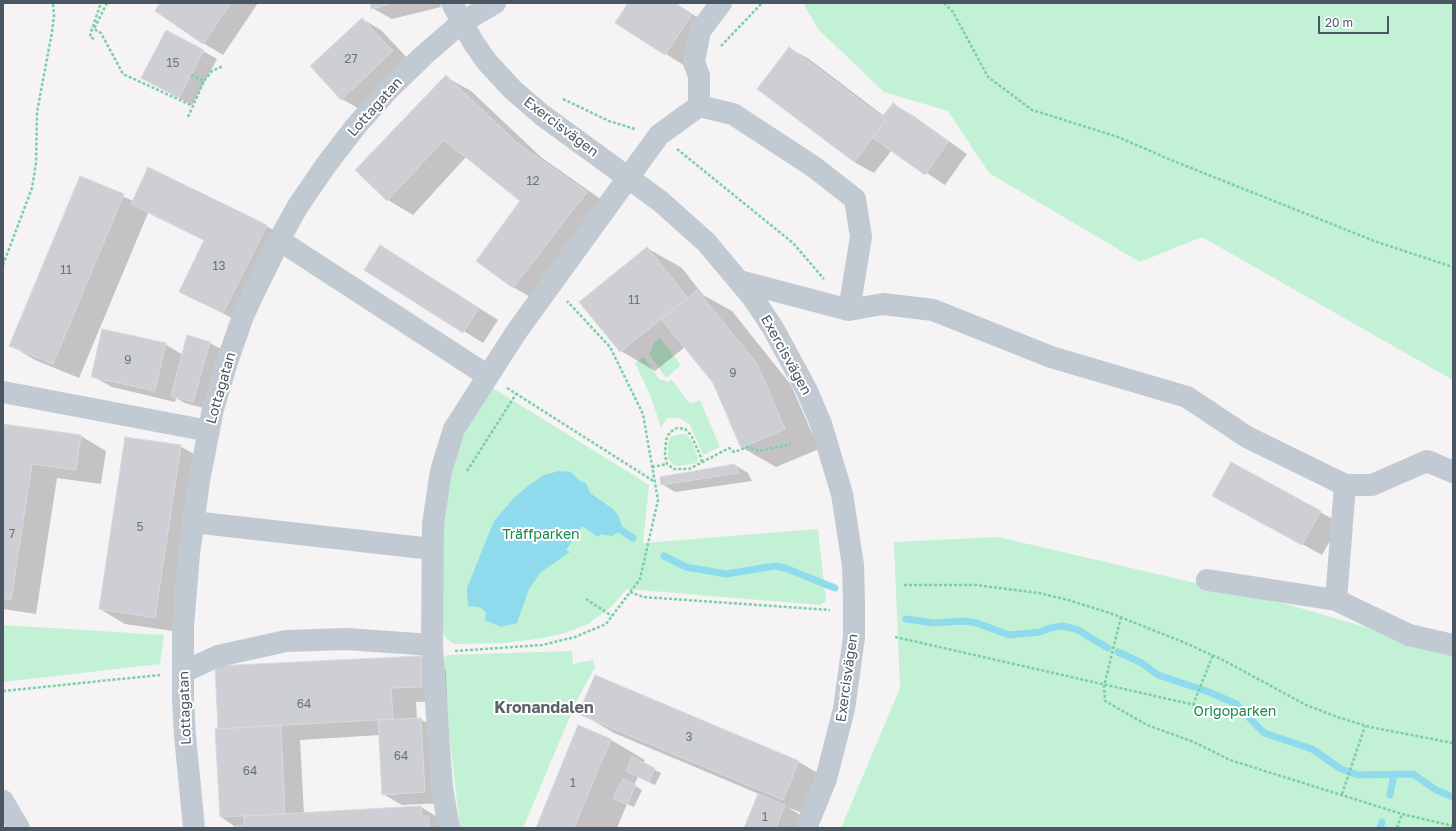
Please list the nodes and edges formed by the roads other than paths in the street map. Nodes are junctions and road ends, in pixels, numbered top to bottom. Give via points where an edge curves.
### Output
1 (452, 3) edge
2 (495, 3) edge
3 (721, 3) edge
4 (461, 23) junction
5 (700, 106) junction
6 (628, 177) junction
7 (279, 240) junction
8 (739, 281) junction
9 (849, 310) junction
10 (488, 376) junction
11 (3, 392) edge
12 (209, 431) junction
13 (1453, 472) edge
14 (1345, 485) junction
15 (193, 522) junction
16 (432, 549) junction
17 (1207, 580) dead end
18 (1336, 600) junction
19 (432, 645) junction
20 (1453, 645) edge
21 (183, 672) junction
22 (3, 800) edge
23 (19, 828) edge
24 (194, 828) edge
25 (449, 828) edge
26 (806, 828) edge

1 - 4 street, Exercisvägen
2 - 4 street, Lottagatan
3 - 5 street via 700,31 694,62 699,76
4 - 6 street, Exercisvägen via 487,62 513,90 542,115
4 - 7 street, Lottagatan via 389,89 356,126 314,183
5 - 6 street via 659,135
5 - 9 street via 733,114 814,167 855,199 861,237
6 - 8 street, Exercisvägen via 706,242
6 - 10 street via 517,331
7 - 10 street
7 - 12 street, Lottagatan via 243,316 227,362
8 - 9 street
8 - 26 street, Exercisvägen via 773,328 791,359 821,424 842,494 853,565 854,612 850,673 844,709 826,779
9 - 14 street via 883,304 933,310 1051,357 1187,397 1247,437
10 - 16 street via 454,429 441,471
11 - 12 street
12 - 15 street, Lottagatan
13 - 14 street via 1427,461 1372,485
14 - 18 street
15 - 16 street
15 - 21 street, Lottagatan via 183,626
16 - 19 street
17 - 18 street
18 - 20 street via 1408,635
19 - 21 street via 346,639 286,641 218,656
19 - 25 street via 442,788
21 - 24 street, Lottagatan via 185,736
22 - 23 street

